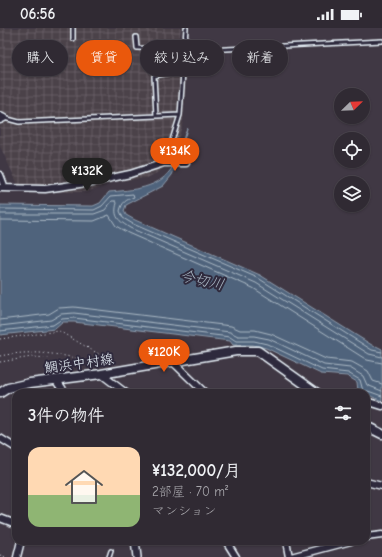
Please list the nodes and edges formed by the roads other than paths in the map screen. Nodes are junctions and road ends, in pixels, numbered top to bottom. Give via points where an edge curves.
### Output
1 (73, 28) edge
2 (186, 28) edge
3 (136, 37) dead end
4 (73, 39) dead end
5 (185, 40) edge
6 (382, 41) edge
7 (140, 48) edge
8 (224, 49) edge
9 (154, 76) edge
10 (183, 76) edge
11 (180, 115) junction
12 (156, 116) junction
13 (1, 118) edge
14 (164, 163) junction
15 (186, 163) dead end
16 (0, 175) edge
17 (3, 188) edge
18 (173, 362) junction
19 (101, 374) junction
20 (56, 380) junction
21 (62, 389) edge
22 (121, 389) edge
23 (201, 389) edge
24 (313, 389) edge
25 (0, 393) edge
26 (370, 402) edge
27 (382, 406) edge
28 (370, 428) edge
29 (382, 434) edge
30 (0, 438) edge
31 (12, 446) edge
32 (370, 483) edge
33 (382, 486) edge
34 (0, 518) edge
35 (12, 522) edge
36 (382, 535) edge
37 (370, 537) edge
38 (20, 545) edge
39 (136, 545) edge
40 (228, 545) edge
41 (288, 545) edge
42 (336, 545) edge
43 (111, 551) dead end
44 (105, 555) dead end
45 (19, 556) edge
46 (109, 557) edge
47 (137, 557) edge
48 (236, 557) edge
49 (292, 557) edge

1 - 4 lane
2 - 5 lane
3 - 7 lane via 137,48
6 - 8 lane
9 - 12 lane
10 - 11 lane
11 - 12 lane
11 - 14 lane
12 - 13 lane via 19,122
14 - 15 street
14 - 17 street via 93,182 45,189
16 - 17 street
18 - 19 main road, 鯛浜中村線
18 - 23 street
18 - 24 main road, 鯛浜中村線 via 236,351 258,351
19 - 20 main road, 鯛浜中村線
19 - 22 street
20 - 21 street
20 - 25 main road, 鯛浜中村線 via 8,388
26 - 27 street
28 - 29 main road
30 - 31 street
32 - 33 street
34 - 35 street
36 - 37 street
38 - 45 street
39 - 47 street
40 - 48 street
41 - 49 street
42 - 49 street
43 - 46 lane
44 - 46 lane

